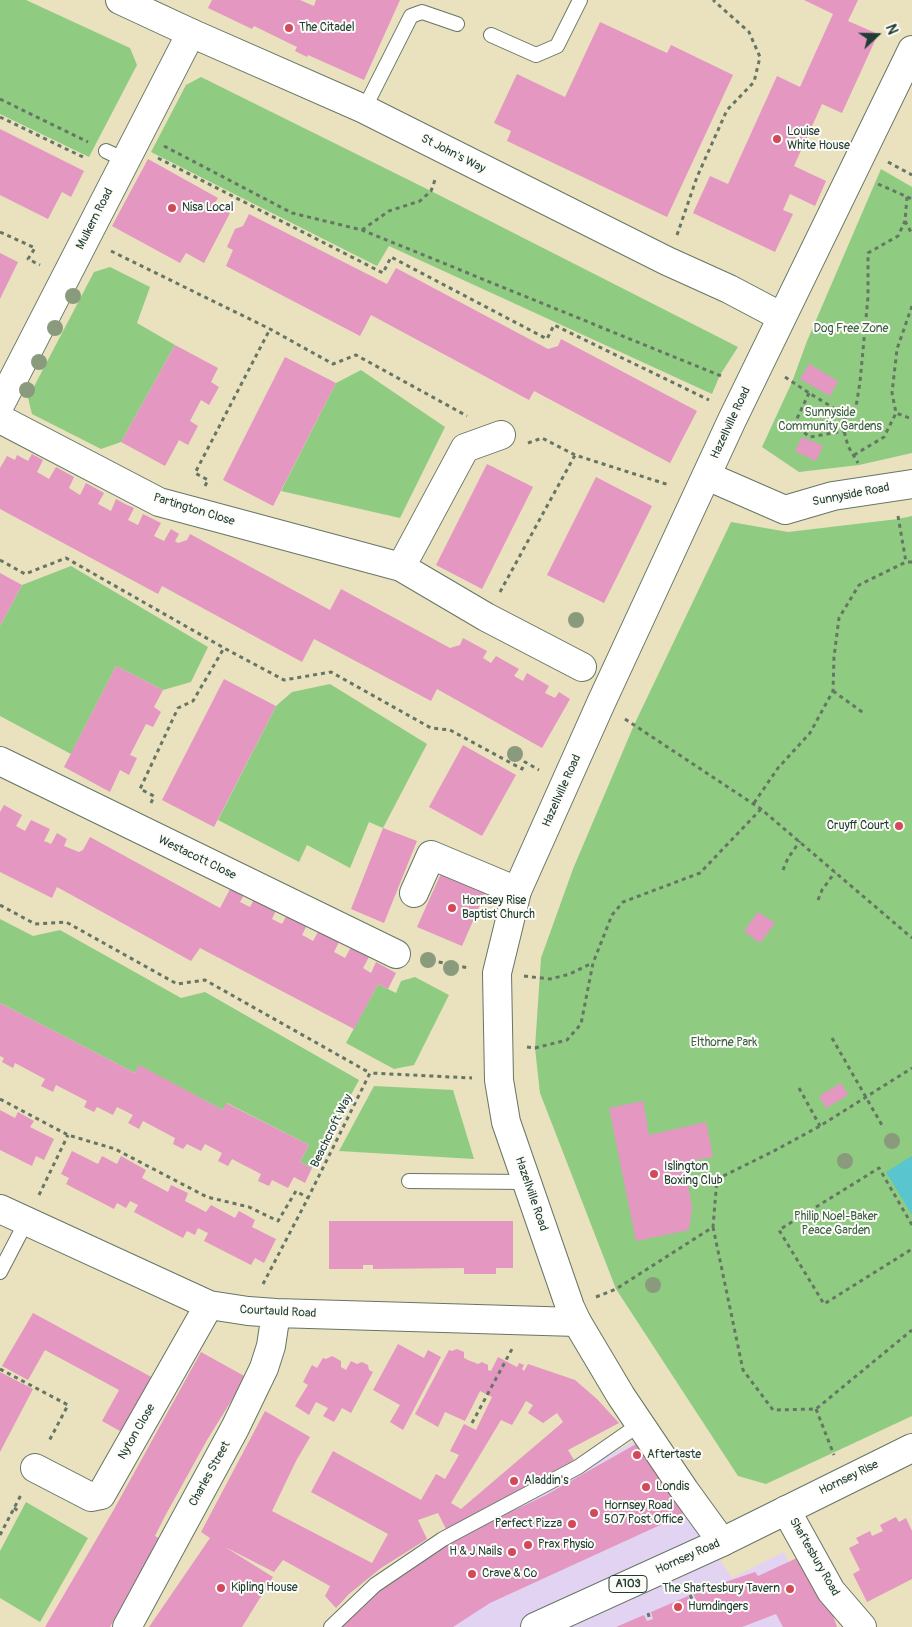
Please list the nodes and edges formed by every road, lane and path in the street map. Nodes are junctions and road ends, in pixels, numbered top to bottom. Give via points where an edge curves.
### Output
1 (120, 0) edge
2 (580, 0) edge
3 (713, 0) edge
4 (457, 24) dead end
5 (191, 33) junction
6 (491, 35) dead end
7 (912, 50) edge
8 (0, 99) edge
9 (364, 109) junction
10 (0, 117) edge
11 (127, 146) junction
12 (446, 150) junction
13 (92, 161) dead end
14 (853, 169) junction
15 (908, 196) junction
16 (912, 199) edge
17 (905, 221) junction
18 (362, 230) junction
19 (0, 232) edge
20 (912, 234) edge
21 (85, 238) junction
22 (28, 259) dead end
23 (667, 261) junction
24 (912, 306) edge
25 (782, 317) junction
26 (270, 328) junction
27 (762, 360) junction
28 (748, 387) junction
29 (809, 394) junction
30 (1, 406) edge
31 (735, 413) junction
32 (896, 413) junction
33 (845, 415) junction
34 (912, 419) edge
35 (844, 431) junction
36 (501, 435) junction
37 (575, 455) junction
38 (854, 455) junction
39 (197, 485) dead end
40 (703, 485) junction
41 (904, 485) edge
42 (864, 492) junction
43 (0, 560) edge
44 (906, 562) junction
45 (912, 562) edge
46 (401, 567) junction
47 (486, 617) junction
48 (224, 648) junction
49 (582, 667) dead end
50 (834, 691) junction
51 (602, 703) junction
52 (865, 714) dead end
53 (0, 761) edge
54 (565, 784) junction
55 (143, 802) dead end
56 (754, 803) junction
57 (761, 809) junction
58 (800, 842) junction
59 (783, 870) dead end
60 (835, 872) junction
61 (517, 891) junction
62 (414, 893) dead end
63 (818, 900) dead end
64 (0, 905) edge
65 (912, 938) edge
66 (396, 954) joint
67 (593, 962) junction
68 (497, 973) junction
69 (832, 1038) dead end
70 (498, 1045) junction
71 (912, 1068) edge
72 (370, 1073) junction
73 (499, 1080) junction
74 (799, 1088) dead end
75 (866, 1098) junction
76 (0, 1099) edge
77 (820, 1126) junction
78 (883, 1127) dead end
79 (68, 1135) junction
80 (409, 1181) dead end
81 (526, 1182) junction
82 (308, 1198) junction
83 (0, 1209) edge
84 (26, 1222) junction
85 (912, 1225) edge
86 (713, 1227) junction
87 (912, 1249) edge
88 (0, 1272) edge
89 (209, 1305) junction
90 (248, 1311) junction
91 (276, 1313) junction
92 (573, 1314) junction
93 (529, 1320) junction
94 (912, 1330) edge
95 (816, 1409) junction
96 (472, 1423) dead end
97 (640, 1424) junction
98 (912, 1448) edge
99 (35, 1468) dead end
100 (846, 1479) junction
101 (14, 1508) dead end
102 (786, 1510) junction
103 (20, 1512) dead end
104 (722, 1542) junction
105 (690, 1595) dead end
106 (693, 1601) dead end
107 (648, 1614) dead end
108 (650, 1620) dead end
109 (127, 1627) edge
110 (331, 1627) edge
111 (535, 1627) edge
112 (862, 1627) edge

1 - 5 street, St John's Way
2 - 6 lane via 557,46 536,55
3 - 23 path via 749,32 760,57 754,82 727,110 697,177
4 - 9 lane via 422,12 411,16
5 - 9 street, St John's Way
5 - 11 street, Mulkern Road
7 - 14 street, Hazellville Road
8 - 11 path
9 - 12 street, St John's Way
10 - 13 path
11 - 18 path via 158,142 292,213
11 - 21 street, Mulkern Road
11 - 31 path via 382,273 391,257 547,339 554,325
12 - 18 path via 431,191 420,201 389,211
12 - 23 street, St John's Way
14 - 15 path
14 - 25 street, Hazellville Road
15 - 16 path
15 - 17 path
17 - 20 path
17 - 33 path via 898,236 868,253 868,297 860,382 856,407
18 - 28 path
19 - 22 path via 35,248
21 - 26 path
21 - 30 street, Mulkern Road
23 - 25 street, St John's Way
24 - 32 path via 897,349 892,393
25 - 27 street, Hazellville Road
26 - 36 path via 333,364 356,355
26 - 39 path via 195,473 208,480 204,488
27 - 28 street, Hazellville Road
27 - 29 path
28 - 31 street, Hazellville Road
29 - 33 path
29 - 35 path via 794,426 810,436
30 - 46 street, Partington Close via 159,502
31 - 40 street, Hazellville Road
32 - 34 path
32 - 38 path via 884,437
33 - 35 path
35 - 38 path
36 - 37 path via 521,446 542,438
36 - 46 street via 465,448
37 - 40 path
37 - 47 path
38 - 42 path
40 - 42 street, Sunnyside Road via 785,510 833,496
40 - 51 street, Hazellville Road
41 - 42 street, Sunnyside Road
41 - 44 path via 898,519
43 - 48 path via 25,574 66,558
44 - 45 path
44 - 50 path via 859,585 839,618
46 - 47 street, Partington Close
47 - 49 street, Partington Close
48 - 54 path via 284,680 331,672 431,728 450,730 522,769 525,762
48 - 55 path via 193,701 178,708 140,789 154,796 150,805
50 - 52 path
50 - 56 path via 810,732 778,768
51 - 54 street, Hazellville Road
51 - 56 path
53 - 66 street, Westacott Close
54 - 61 street, Hazellville Road
56 - 57 path
57 - 58 path
57 - 67 path via 700,873 624,902 612,915
58 - 59 path
58 - 60 path
60 - 63 path
60 - 65 path
61 - 62 street via 431,855
61 - 68 street, Hazellville Road
64 - 72 path via 35,924 66,922 177,984 205,980
66 - 68 path
67 - 68 path via 570,974 550,978
67 - 70 path via 581,1024 567,1040 535,1048
68 - 70 street, Hazellville Road
69 - 75 path
70 - 73 street, Hazellville Road
71 - 75 path
72 - 73 path
72 - 82 path, Beachcroft Way
73 - 81 street, Hazellville Road via 506,1122
74 - 77 path
75 - 77 path
75 - 78 path
76 - 79 path
77 - 86 path via 717,1179
79 - 82 path via 115,1149 207,1197 249,1207 278,1221 296,1191
79 - 84 path
80 - 81 lane
81 - 92 street, Hazellville Road
82 - 90 path, Beachcroft Way
83 - 84 street, Courtauld Road
84 - 88 lane
84 - 89 street, Courtauld Road
85 - 87 path via 879,1168 779,1230 824,1304
86 - 92 path
86 - 95 path via 743,1370 773,1410
89 - 90 street, Courtauld Road
89 - 99 street, Nyton Close via 100,1495 91,1497
90 - 91 street, Courtauld Road
91 - 93 street, Courtauld Road
91 - 109 street, Charles Street via 264,1368 244,1411
92 - 93 street, Courtauld Road
92 - 97 street, Hazellville Road
93 - 96 path
94 - 95 path
95 - 100 path
97 - 104 street, Hazellville Road
97 - 110 lane via 578,1468 443,1539 375,1585
98 - 100 street, Hornsey Rise / A103
100 - 102 street, Hornsey Rise / A103
101 - 103 path
102 - 104 street, Hornsey Road / A103
102 - 112 street, Shaftesbury Road via 831,1591
104 - 111 street, Hornsey Road / A103
105 - 106 path
107 - 108 path

